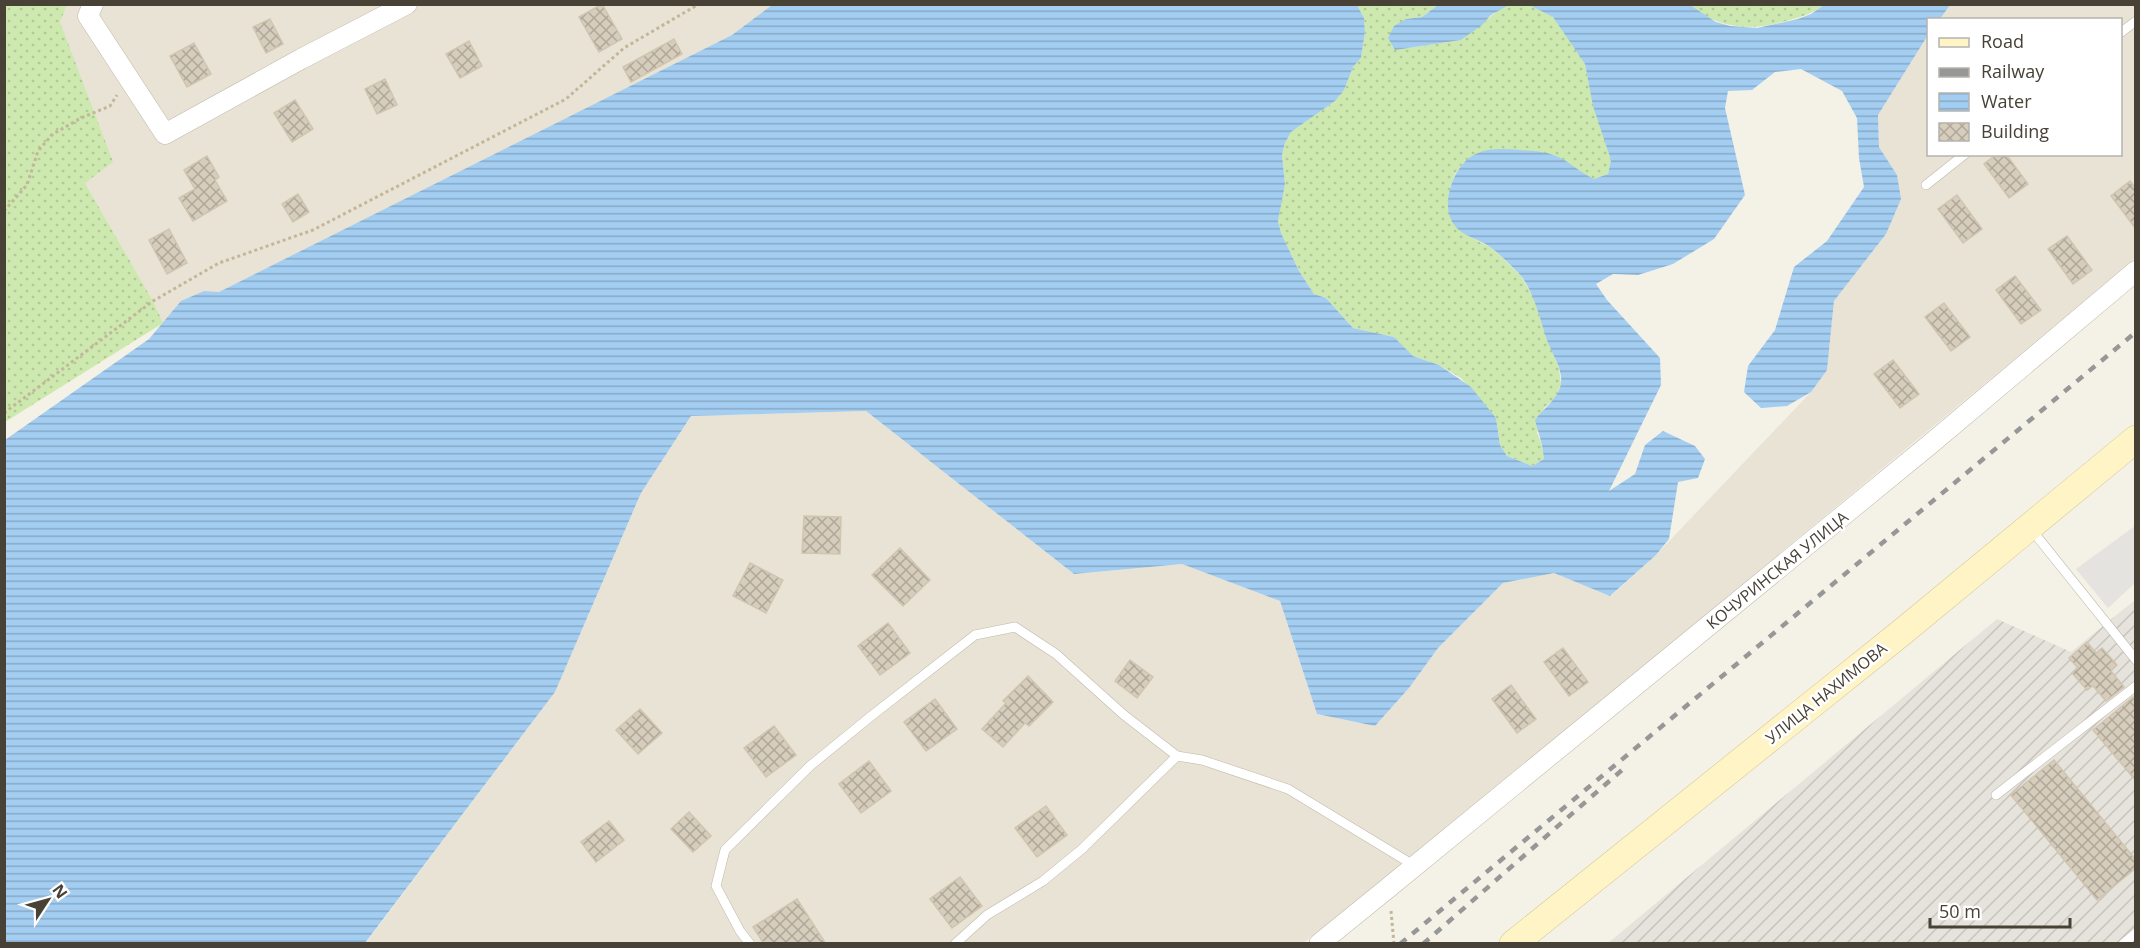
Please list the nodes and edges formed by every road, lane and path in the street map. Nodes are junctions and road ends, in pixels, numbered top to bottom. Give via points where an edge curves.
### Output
1 (93, 4) edge
2 (407, 4) edge
3 (699, 4) edge
4 (2136, 21) edge
5 (2122, 32) edge
6 (120, 64) junction
7 (1962, 156) edge
8 (1926, 185) dead end
9 (4, 211) edge
10 (2136, 271) edge
11 (4, 413) edge
12 (2136, 439) edge
13 (2030, 527) junction
14 (2136, 660) edge
15 (2136, 686) edge
16 (1177, 756) junction
17 (1996, 795) dead end
18 (1415, 866) junction
19 (1388, 888) junction
20 (2136, 933) edge
21 (750, 944) edge
22 (955, 944) edge
23 (1318, 944) edge
24 (1394, 944) edge
25 (1513, 944) edge
26 (2123, 944) edge

1 - 6 street via 88,16
2 - 6 street via 165,134
3 - 11 path via 624,48 567,99 313,230 219,263 153,302
4 - 5 lane
6 - 9 path via 122,85 110,106 53,134 38,151 27,185
7 - 8 lane
10 - 18 street, КОЧУРИНСКАЯ УЛИЦА
12 - 13 main road, УЛИЦА НАХИМОВА
13 - 14 lane
13 - 25 main road, УЛИЦА НАХИМОВА
15 - 17 lane
16 - 18 lane via 1202,760 1288,789
16 - 21 lane via 1056,654 1015,627 975,635 810,766 725,850 716,886
16 - 22 lane via 1066,862 987,915
18 - 19 street, КОЧУРИНСКАЯ УЛИЦА
19 - 23 street, КОЧУРИНСКАЯ УЛИЦА
19 - 24 path
20 - 26 lane

